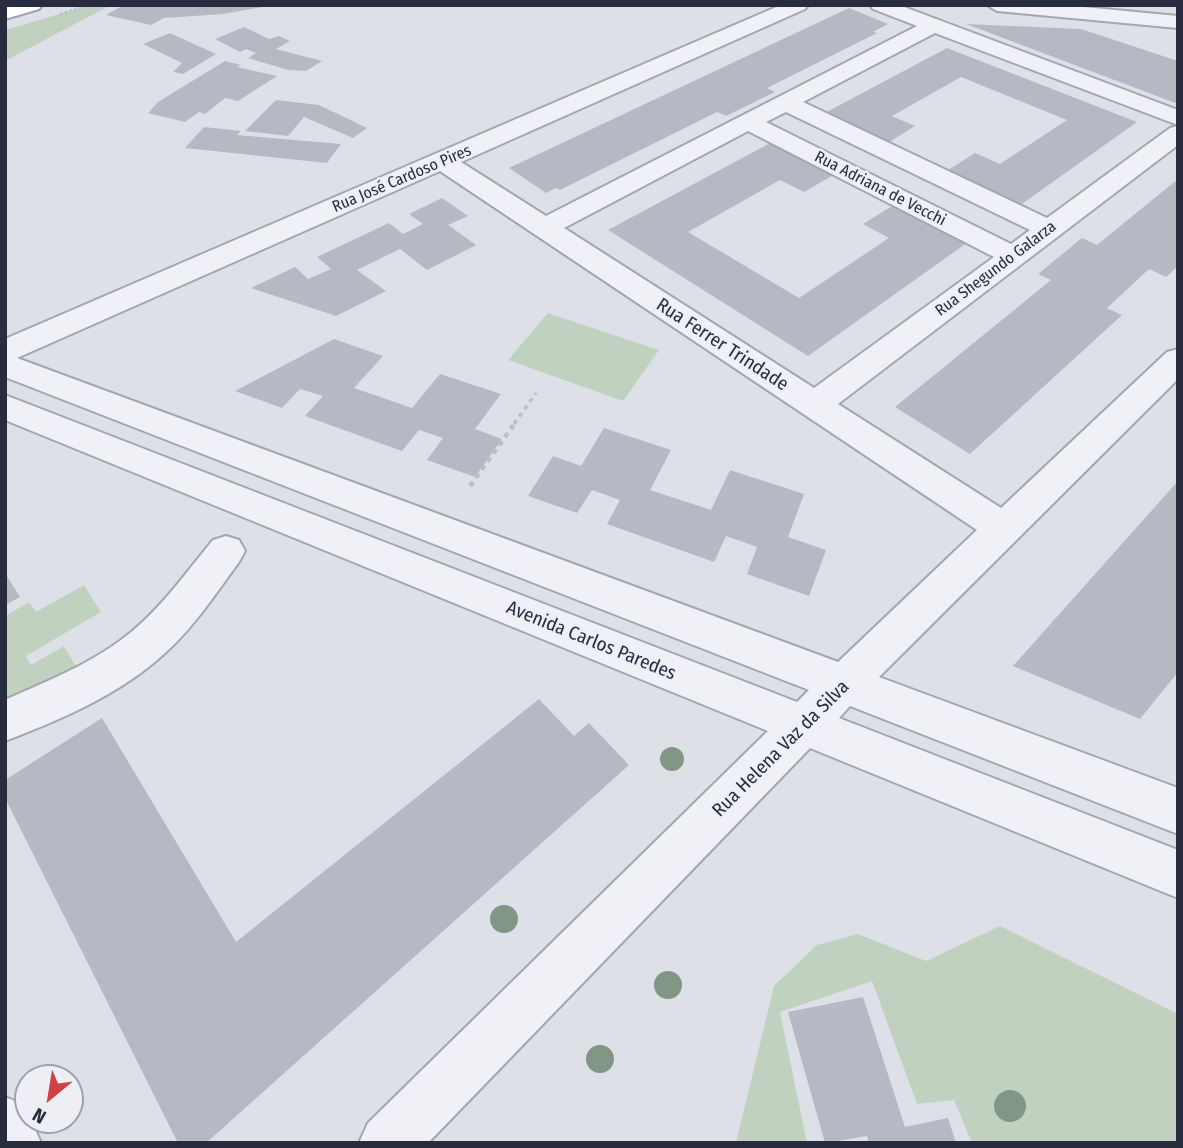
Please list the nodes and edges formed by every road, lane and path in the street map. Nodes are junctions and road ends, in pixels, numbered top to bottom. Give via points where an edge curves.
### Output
1 (32, 5) edge
2 (798, 5) edge
3 (996, 5) edge
4 (1129, 5) edge
5 (890, 7) edge
6 (1178, 9) edge
7 (5, 13) edge
8 (1178, 22) edge
9 (935, 25) junction
10 (786, 103) junction
11 (1178, 118) edge
12 (748, 122) junction
13 (1178, 133) edge
14 (444, 162) junction
15 (544, 228) junction
16 (1049, 229) junction
17 (1012, 255) junction
18 (5, 351) edge
19 (1178, 360) edge
20 (5, 365) edge
21 (536, 393) dead end
22 (814, 405) junction
23 (5, 407) edge
24 (470, 486) dead end
25 (1002, 528) junction
26 (226, 551) dead end
27 (845, 684) junction
28 (5, 721) edge
29 (804, 725) junction
30 (1178, 811) edge
31 (1178, 874) edge
32 (5, 1125) edge
33 (12, 1143) edge
34 (388, 1143) edge

1 - 7 main road
2 - 14 street, Rua José Cardoso Pires
3 - 8 street
4 - 6 street
5 - 9 street
9 - 10 street
9 - 11 street
10 - 12 street
10 - 16 street, Rua Adriana de Vecchi
12 - 15 street
12 - 17 street, Rua Adriana de Vecchi
13 - 16 street, Rua Shegundo Galarza
14 - 15 street, Rua Ferrer Trindade
14 - 18 street, Rua José Cardoso Pires
15 - 22 street, Rua Ferrer Trindade
16 - 17 street, Rua Shegundo Galarza
17 - 22 street, Rua Shegundo Galarza
19 - 25 street, Rua Helena Vaz da Silva
20 - 27 street
21 - 24 path
22 - 25 street, Rua Ferrer Trindade
23 - 29 street, Avenida Carlos Paredes
25 - 27 street, Rua Helena Vaz da Silva
26 - 28 street via 150,642 65,693
27 - 29 street, Rua Helena Vaz da Silva
27 - 30 street
29 - 31 street, Avenida Carlos Paredes
29 - 34 street, Rua Helena Vaz da Silva
32 - 33 street

